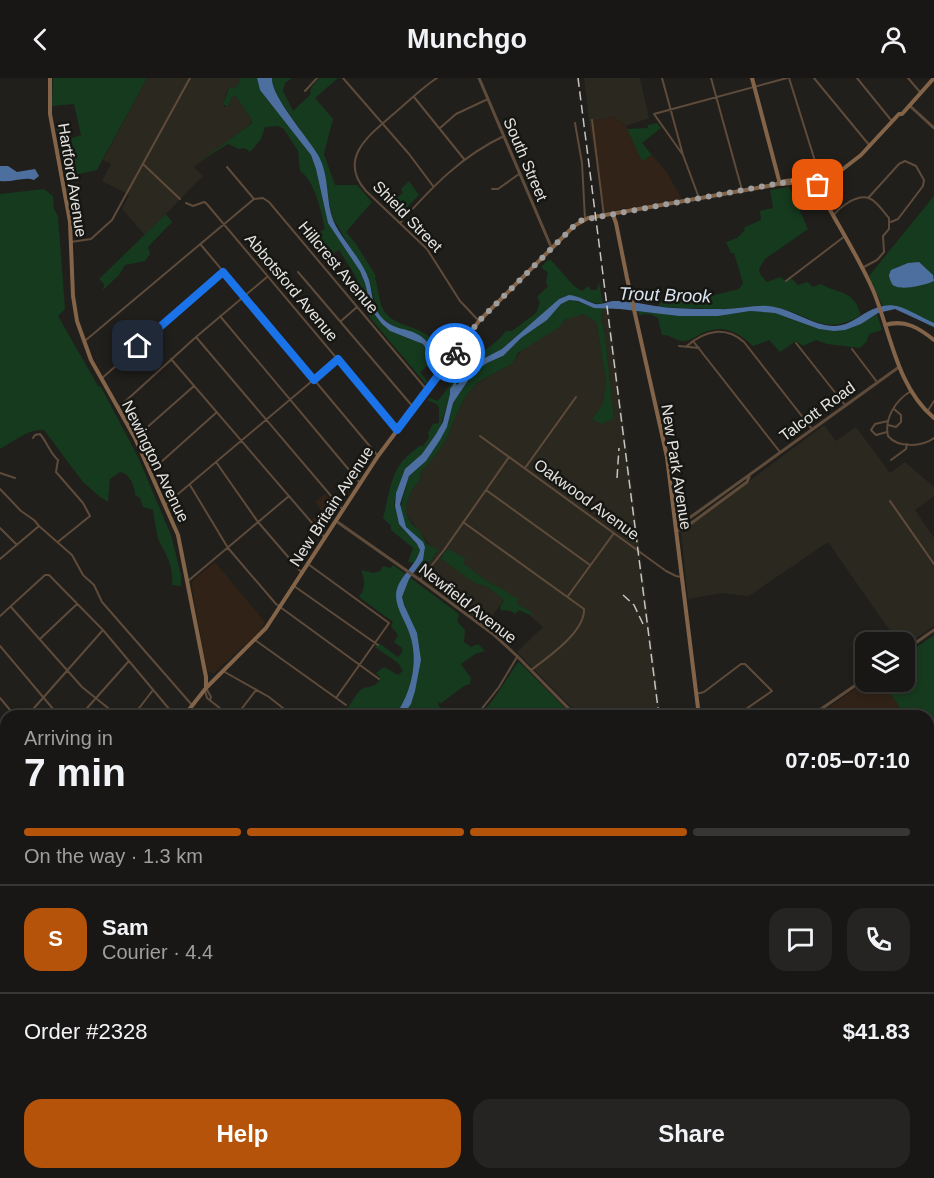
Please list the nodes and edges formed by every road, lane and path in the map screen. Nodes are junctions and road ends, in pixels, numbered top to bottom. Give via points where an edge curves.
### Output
1 (50, 78) edge
2 (190, 78) edge
3 (317, 78) edge
4 (343, 78) edge
5 (437, 78) edge
6 (479, 78) edge
7 (662, 78) edge
8 (711, 78) edge
9 (752, 78) edge
10 (788, 78) edge
11 (813, 78) edge
12 (857, 78) edge
13 (908, 78) edge
14 (934, 78) edge
15 (755, 87) junction
16 (305, 91) dead end
17 (920, 92) junction
18 (414, 97) junction
19 (716, 97) junction
20 (488, 99) junction
21 (909, 104) junction
22 (671, 110) junction
23 (592, 120) dead end
24 (893, 122) junction
25 (575, 123) dead end
26 (382, 124) junction
27 (440, 128) junction
28 (934, 128) edge
29 (504, 136) junction
30 (870, 146) junction
31 (683, 155) junction
32 (464, 159) junction
33 (143, 164) junction
34 (227, 167) dead end
35 (519, 174) junction
36 (818, 178) junction
37 (780, 184) junction
38 (433, 186) junction
39 (492, 189) dead end
40 (742, 190) junction
41 (869, 197) junction
42 (699, 198) junction
43 (180, 199) dead end
44 (254, 199) junction
45 (186, 203) dead end
46 (829, 207) junction
47 (839, 208) junction
48 (612, 214) junction
49 (604, 216) junction
50 (833, 216) junction
51 (585, 219) junction
52 (890, 222) junction
53 (400, 223) junction
54 (224, 224) junction
55 (845, 236) junction
56 (71, 242) junction
57 (200, 244) junction
58 (552, 249) junction
59 (862, 268) junction
60 (223, 272) junction
61 (298, 272) dead end
62 (267, 276) junction
63 (786, 281) dead end
64 (244, 297) junction
65 (357, 307) junction
66 (220, 316) junction
67 (77, 321) joint
68 (340, 321) junction
69 (479, 321) junction
70 (885, 325) junction
71 (196, 337) junction
72 (934, 340) edge
73 (693, 341) junction
74 (84, 342) junction
75 (796, 343) dead end
76 (679, 346) dead end
77 (687, 346) junction
78 (699, 348) junction
79 (852, 349) dead end
80 (171, 359) junction
81 (338, 359) junction
82 (899, 366) junction
83 (101, 379) junction
84 (314, 380) junction
85 (877, 382) junction
86 (195, 386) junction
87 (427, 390) junction
88 (911, 391) junction
89 (576, 397) dead end
90 (290, 399) junction
91 (934, 401) edge
92 (845, 405) junction
93 (118, 408) junction
94 (414, 408) junction
95 (894, 408) junction
96 (218, 412) junction
97 (927, 412) junction
98 (934, 418) edge
99 (266, 419) junction
100 (888, 421) junction
101 (888, 425) junction
102 (812, 429) junction
103 (397, 430) junction
104 (887, 432) junction
105 (480, 436) dead end
106 (33, 438) dead end
107 (135, 438) junction
108 (934, 438) edge
109 (242, 440) junction
110 (907, 444) junction
111 (781, 452) junction
112 (378, 456) junction
113 (509, 458) junction
114 (891, 460) dead end
115 (216, 462) junction
116 (525, 469) junction
117 (151, 471) junction
118 (0, 473) edge
119 (15, 478) dead end
120 (360, 483) junction
121 (190, 484) junction
122 (0, 489) edge
123 (486, 490) junction
124 (289, 496) junction
125 (890, 501) dead end
126 (165, 505) junction
127 (343, 510) junction
128 (336, 521) junction
129 (258, 522) junction
130 (463, 522) junction
131 (39, 526) junction
132 (0, 528) edge
133 (676, 531) junction
134 (614, 533) junction
135 (325, 538) junction
136 (58, 542) junction
137 (17, 545) junction
138 (228, 548) junction
139 (0, 559) edge
140 (308, 564) junction
141 (934, 564) edge
142 (590, 565) junction
143 (302, 573) junction
144 (681, 577) junction
145 (420, 580) junction
146 (188, 581) junction
147 (294, 586) junction
148 (568, 597) junction
149 (77, 603) junction
150 (11, 606) junction
151 (280, 608) junction
152 (0, 616) edge
153 (103, 630) junction
154 (934, 630) edge
155 (40, 639) junction
156 (255, 640) junction
157 (915, 643) edge
158 (377, 644) junction
159 (0, 646) edge
160 (517, 656) junction
161 (129, 661) junction
162 (360, 664) junction
163 (67, 670) junction
164 (531, 670) junction
165 (222, 671) junction
166 (379, 679) dead end
167 (855, 686) edge
168 (206, 688) junction
169 (153, 690) junction
170 (256, 690) junction
171 (696, 694) junction
172 (43, 696) junction
173 (0, 698) edge
174 (96, 698) junction
175 (336, 698) junction
176 (192, 705) junction
177 (346, 705) dead end
178 (10, 710) edge
179 (32, 710) edge
180 (54, 710) edge
181 (85, 710) edge
182 (111, 710) edge
183 (138, 710) edge
184 (169, 710) edge
185 (188, 710) edge
186 (222, 710) edge
187 (241, 710) edge
188 (283, 710) edge
189 (481, 710) edge
190 (570, 710) edge
191 (698, 710) edge
192 (745, 710) edge
193 (820, 710) edge

1 - 56 main road, Hartford Avenue via 50,114
2 - 33 street
3 - 16 street
4 - 26 street
5 - 18 street, Shield Street
6 - 20 street, South Street
7 - 22 street
8 - 19 street
9 - 15 main road
10 - 15 street
10 - 36 street
11 - 30 street
12 - 24 street
13 - 17 street
14 - 17 main road
15 - 19 street
15 - 37 main road
17 - 21 main road
18 - 26 street, Shield Street
18 - 27 street
19 - 22 street
19 - 40 street
20 - 27 street via 456,114
20 - 29 street, South Street
21 - 24 main road
21 - 28 street
22 - 31 street
22 - 31 street via 654,114
23 - 49 street
24 - 30 main road
25 - 51 street
26 - 38 street
26 - 53 street, Shield Street via 361,145 355,170 362,186
27 - 32 street
29 - 32 street
29 - 35 street, South Street
30 - 36 main road via 849,166
31 - 42 street
32 - 38 street
33 - 43 street
33 - 56 street via 104,228 91,239
34 - 44 street
35 - 39 street
35 - 58 street, South Street
36 - 37 main road
36 - 46 main road via 820,192
37 - 40 main road
38 - 53 street
40 - 42 main road
41 - 47 street via 863,196
41 - 52 street
41 - 52 street via 899,164 905,161 916,166 923,186 898,219
42 - 48 main road
44 - 54 street
44 - 65 street, Hillcrest Avenue via 267,200
45 - 54 street, Abbotsford Avenue via 206,203
46 - 47 street
46 - 50 main road
47 - 50 street
48 - 49 main road
48 - 133 main road, New Park Avenue via 667,457
49 - 51 main road
50 - 55 main road
51 - 58 main road, New Britain Avenue
52 - 59 street via 883,237 884,252
53 - 69 street, Shield Street via 427,249 460,301
54 - 57 street
54 - 62 street, Abbotsford Avenue
55 - 59 main road
55 - 63 street
56 - 67 main road, Hartford Avenue
57 - 60 street
57 - 74 street
58 - 69 main road, New Britain Avenue
59 - 70 main road
60 - 64 street
60 - 83 street
61 - 68 street
62 - 64 street
62 - 81 street, Abbotsford Avenue
64 - 66 street
64 - 84 street
65 - 68 street
65 - 87 street, Hillcrest Avenue
66 - 71 street
66 - 90 street
67 - 74 main road, Newington Avenue
68 - 94 street
69 - 87 main road, New Britain Avenue
70 - 72 main road via 907,324
70 - 82 main road
71 - 80 street
71 - 99 street
73 - 77 street
73 - 78 street
73 - 102 street via 713,332 738,336
74 - 83 main road, Newington Avenue
75 - 92 street
76 - 77 street
77 - 78 street
78 - 111 street
79 - 85 street
80 - 86 street
80 - 93 street
81 - 84 street
81 - 103 street, Abbotsford Avenue
82 - 85 street, Talcott Road
82 - 88 main road
83 - 93 main road, Newington Avenue
84 - 90 street
84 - 112 street
85 - 92 street, Talcott Road
86 - 96 street
86 - 107 street
87 - 94 main road, New Britain Avenue
88 - 95 street via 898,399
88 - 97 main road
89 - 116 street
90 - 99 street
90 - 120 street
91 - 97 street
92 - 102 street, Talcott Road
93 - 107 main road, Newington Avenue
94 - 103 main road, New Britain Avenue
95 - 100 street
95 - 101 street via 902,422 896,427
96 - 109 street
96 - 117 street
97 - 98 main road
99 - 109 street
99 - 127 street
100 - 101 street
100 - 104 street via 871,427 876,435
101 - 104 street
102 - 111 street, Talcott Road
103 - 112 main road, New Britain Avenue
104 - 110 street via 893,441
105 - 113 street, Oakwood Avenue
106 - 136 street via 40,434 46,440 58,460 56,472 90,516
107 - 117 main road, Newington Avenue
108 - 110 street via 924,444
109 - 115 street
109 - 124 street
110 - 114 street
111 - 133 street, Talcott Road
112 - 120 main road, New Britain Avenue
113 - 116 street, Oakwood Avenue
113 - 123 street
115 - 121 street
115 - 129 street
116 - 134 street, Oakwood Avenue
117 - 126 main road, Newington Avenue
118 - 119 street
120 - 127 main road, New Britain Avenue
121 - 126 street
121 - 138 street
122 - 131 street
123 - 130 street
123 - 142 street
124 - 129 street
124 - 135 street
125 - 141 street
126 - 146 main road, Newington Avenue via 180,542
127 - 128 main road, New Britain Avenue
128 - 135 main road, New Britain Avenue
128 - 145 street, Newfield Avenue
129 - 138 street
129 - 143 street
130 - 145 street
130 - 148 street
131 - 136 street
131 - 137 street
132 - 137 street
133 - 144 main road, New Park Avenue
134 - 142 street
134 - 144 street, Oakwood Avenue
135 - 140 main road, New Britain Avenue
136 - 176 street via 72,555 102,602
137 - 139 street
138 - 146 street
138 - 151 street
140 - 143 main road, New Britain Avenue
140 - 158 street via 389,623
142 - 148 street
143 - 147 main road, New Britain Avenue
144 - 171 main road, New Park Avenue
145 - 160 street, Newfield Avenue
146 - 168 main road, Newington Avenue
147 - 151 main road, New Britain Avenue
147 - 158 street
148 - 164 street via 584,609 584,618 563,646
149 - 150 street via 47,574
149 - 153 street
149 - 155 street
150 - 152 street
150 - 155 street
151 - 156 main road, New Britain Avenue
151 - 162 street
153 - 161 street
153 - 163 street
154 - 157 street
155 - 163 street
156 - 165 main road, New Britain Avenue
156 - 175 street
158 - 162 street
159 - 172 street
160 - 164 street, Newfield Avenue
160 - 189 street
161 - 169 street
161 - 174 street
162 - 166 street
162 - 175 street
163 - 172 street
163 - 174 street
164 - 190 street, Newfield Avenue
165 - 168 main road, New Britain Avenue
165 - 170 street
167 - 193 street
168 - 176 main road, New Britain Avenue
168 - 186 street via 210,700
169 - 183 street
169 - 184 street
170 - 187 street
170 - 188 street
171 - 191 main road, New Park Avenue
171 - 192 street via 743,663 772,691
172 - 179 street
172 - 180 street
173 - 178 street
174 - 181 street
174 - 182 street
175 - 177 street
176 - 185 main road, New Britain Avenue

